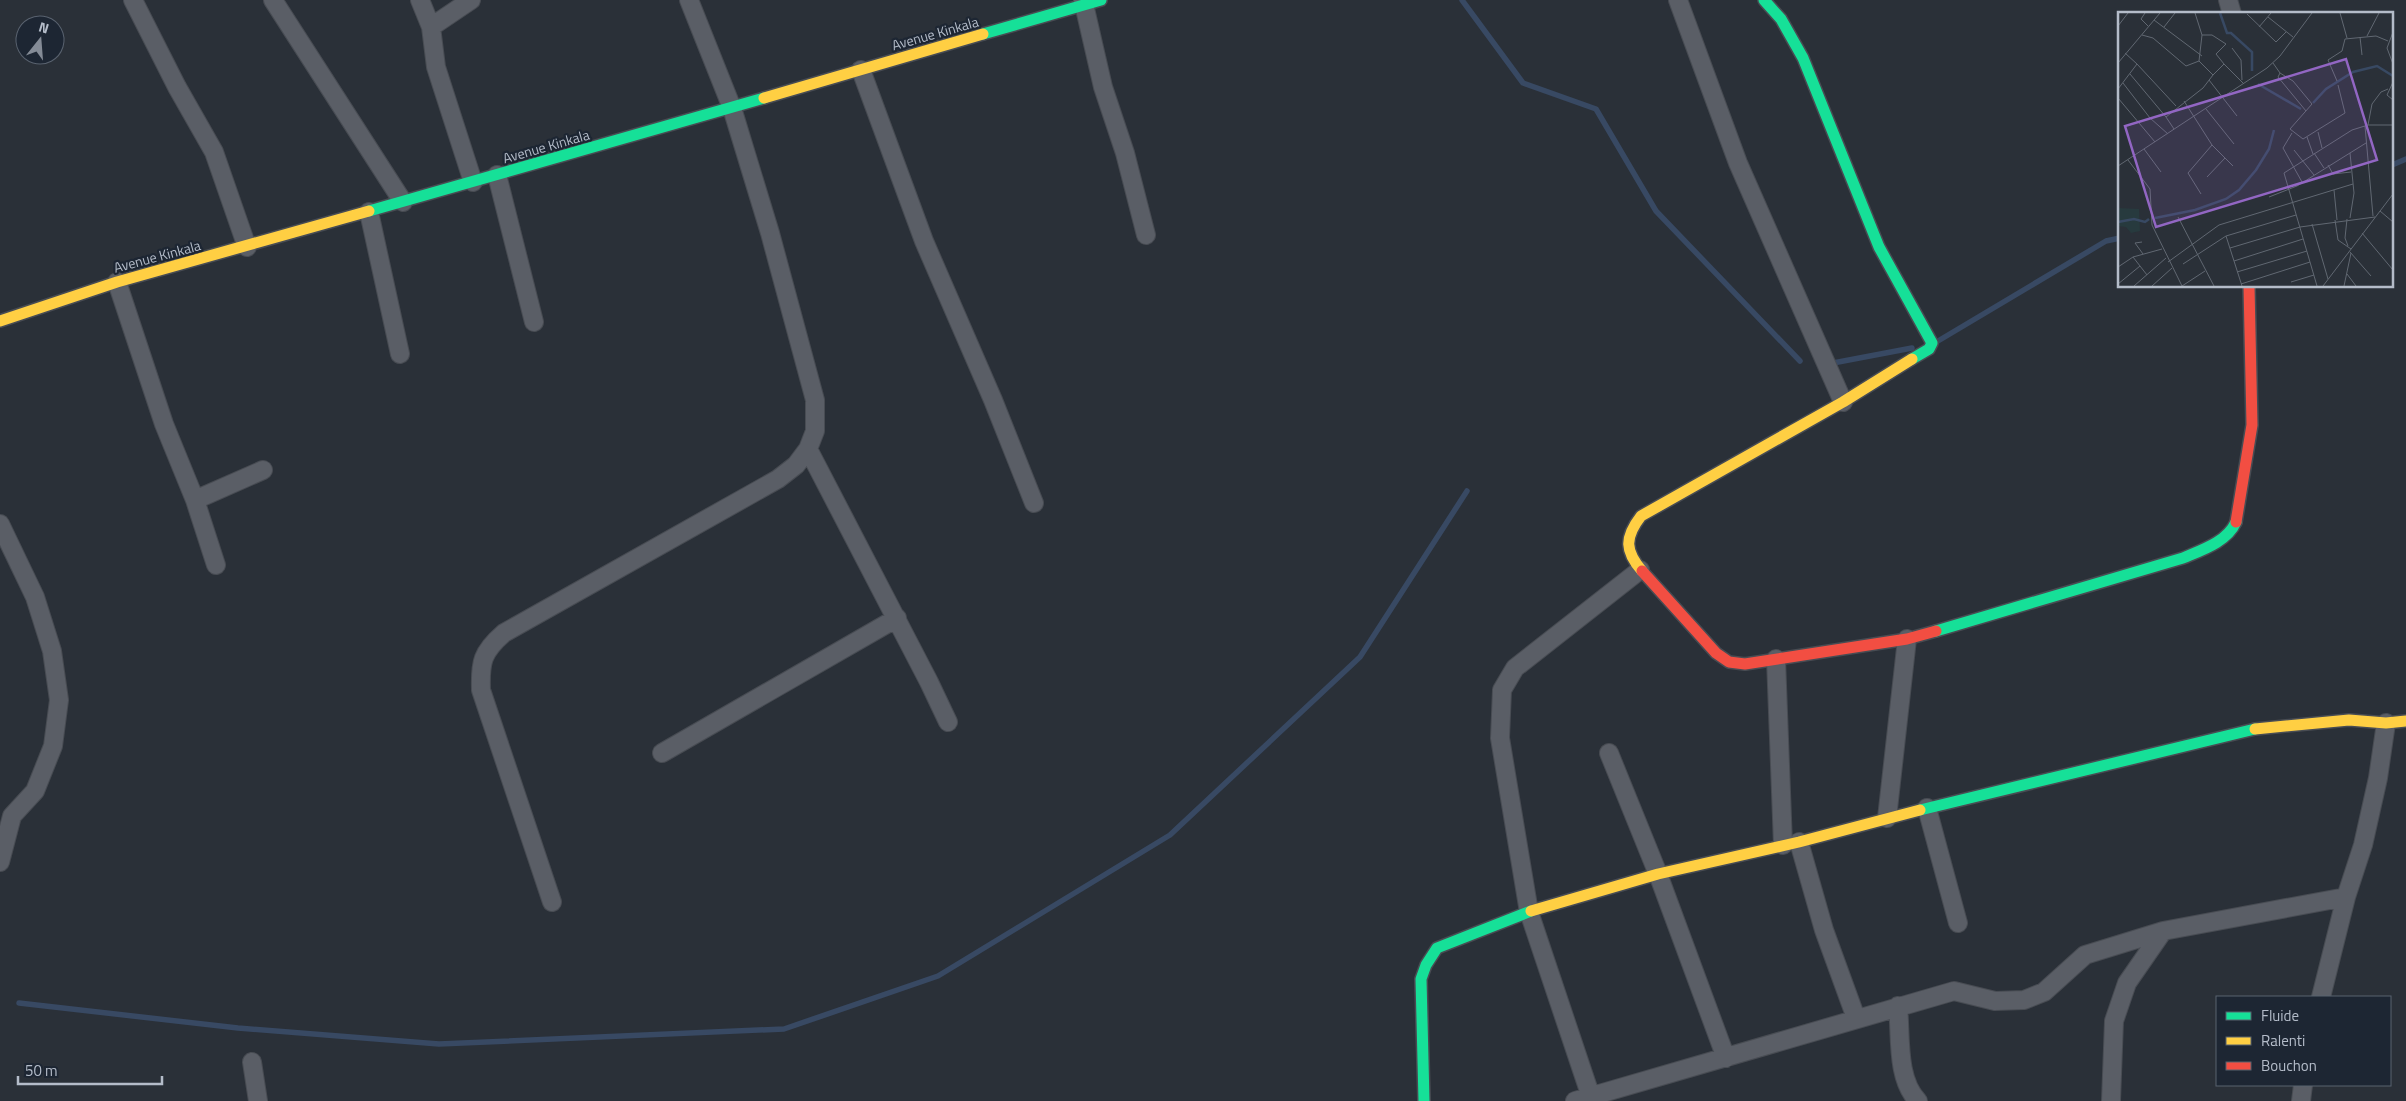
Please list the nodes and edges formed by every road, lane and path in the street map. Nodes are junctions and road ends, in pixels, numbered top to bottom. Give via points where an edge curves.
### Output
1 (133, 0) edge
2 (273, 0) edge
3 (420, 0) edge
4 (472, 0) edge
5 (689, 0) edge
6 (1678, 0) edge
7 (1764, 0) edge
8 (1090, 2) edge
9 (431, 27) junction
10 (861, 70) junction
11 (732, 108) junction
12 (497, 176) junction
13 (473, 182) junction
14 (403, 202) junction
15 (369, 212) junction
16 (1146, 235) dead end
17 (247, 247) junction
18 (117, 282) junction
19 (2249, 288) edge
20 (0, 321) edge
21 (534, 322) dead end
22 (400, 354) dead end
23 (1843, 402) junction
24 (808, 449) junction
25 (263, 470) dead end
26 (195, 500) junction
27 (1034, 503) dead end
28 (0, 524) edge
29 (216, 565) dead end
30 (1640, 570) junction
31 (897, 618) junction
32 (1907, 639) junction
33 (1776, 659) junction
34 (2406, 721) edge
35 (948, 722) dead end
36 (2386, 723) junction
37 (662, 753) dead end
38 (1609, 754) dead end
39 (1928, 808) junction
40 (1887, 818) junction
41 (1791, 844) junction
42 (0, 862) edge
43 (1658, 874) junction
44 (2346, 897) junction
45 (552, 902) dead end
46 (1529, 912) junction
47 (1958, 923) dead end
48 (2163, 931) junction
49 (2321, 996) edge
50 (1898, 1006) junction
51 (1856, 1018) junction
52 (1726, 1058) junction
53 (252, 1062) dead end
54 (2303, 1086) edge
55 (1583, 1099) edge
56 (258, 1101) edge
57 (1424, 1101) edge
58 (1918, 1101) edge
59 (2111, 1101) edge
60 (2301, 1101) edge

1 - 17 street via 176,87 214,152
2 - 14 street
3 - 9 street
4 - 9 street
5 - 11 street
6 - 23 street via 1738,163
7 - 23 street via 1781,19 1803,58 1879,247 1932,343 1929,349
8 - 10 street, Avenue Kinkala
8 - 16 street via 1103,87 1126,153
9 - 13 street via 436,67
10 - 11 street, Avenue Kinkala
10 - 27 street via 924,241
11 - 12 street, Avenue Kinkala
11 - 24 street via 815,400 815,431
12 - 13 street, Avenue Kinkala
12 - 21 street
13 - 14 street, Avenue Kinkala
14 - 15 street, Avenue Kinkala
15 - 17 street, Avenue Kinkala
15 - 22 street
17 - 18 street, Avenue Kinkala
18 - 20 street, Avenue Kinkala
18 - 26 street via 164,424
19 - 32 street via 2252,425 2236,524 2228,536 2183,558
23 - 30 street via 1641,516 1632,527 1628,541 1630,557
24 - 31 street
24 - 45 street via 796,465 778,478 504,633 482,658 481,690
25 - 26 street
26 - 29 street
28 - 42 street via 35,597 52,651 59,700 53,746 35,791 12,816
30 - 33 street via 1716,653 1729,662 1745,664
30 - 46 street via 1515,668 1502,690 1500,738
31 - 35 street
31 - 37 street
32 - 33 street
32 - 40 street
33 - 41 street
34 - 36 street
36 - 39 street via 2349,720 2250,729
36 - 44 street via 2363,845
38 - 43 street
39 - 40 street
39 - 47 street
40 - 41 street
41 - 43 street
41 - 51 street
43 - 46 street
43 - 52 street
44 - 48 street
44 - 49 street
46 - 55 street
46 - 57 street via 1437,948 1426,965 1421,979
48 - 50 street via 2085,955 2044,992 2024,1000 1995,1002 1954,991
48 - 59 street via 2127,983 2114,1021
50 - 51 street
50 - 58 street via 1904,1073
51 - 52 street
52 - 55 street
53 - 56 street
54 - 60 street

